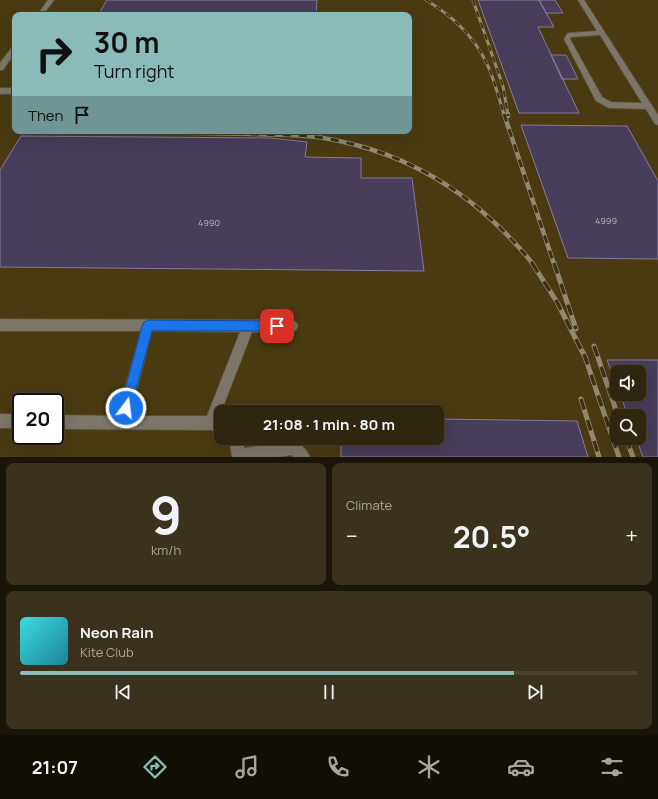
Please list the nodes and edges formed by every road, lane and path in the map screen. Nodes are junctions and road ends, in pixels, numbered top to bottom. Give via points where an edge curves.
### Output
1 (51, 0) edge
2 (581, 0) edge
3 (42, 12) edge
4 (602, 33) junction
5 (12, 52) edge
6 (0, 68) edge
7 (0, 91) edge
8 (12, 91) edge
9 (648, 106) junction
10 (658, 122) edge
11 (0, 325) edge
12 (148, 326) junction
13 (248, 326) junction
14 (292, 326) dead end
15 (222, 405) edge
16 (0, 421) edge
17 (12, 421) edge
18 (64, 422) edge
19 (122, 422) junction
20 (214, 425) edge
21 (237, 445) edge
22 (239, 456) edge
23 (303, 457) edge

1 - 3 street
2 - 4 street
4 - 9 street
4 - 9 street via 569,35 567,39 599,99 609,105
5 - 6 street
7 - 8 street
9 - 10 street
11 - 12 street
12 - 13 street
12 - 19 street
13 - 14 street
13 - 15 street
16 - 17 street
18 - 19 street
19 - 20 street
21 - 22 street
22 - 23 street via 294,448

